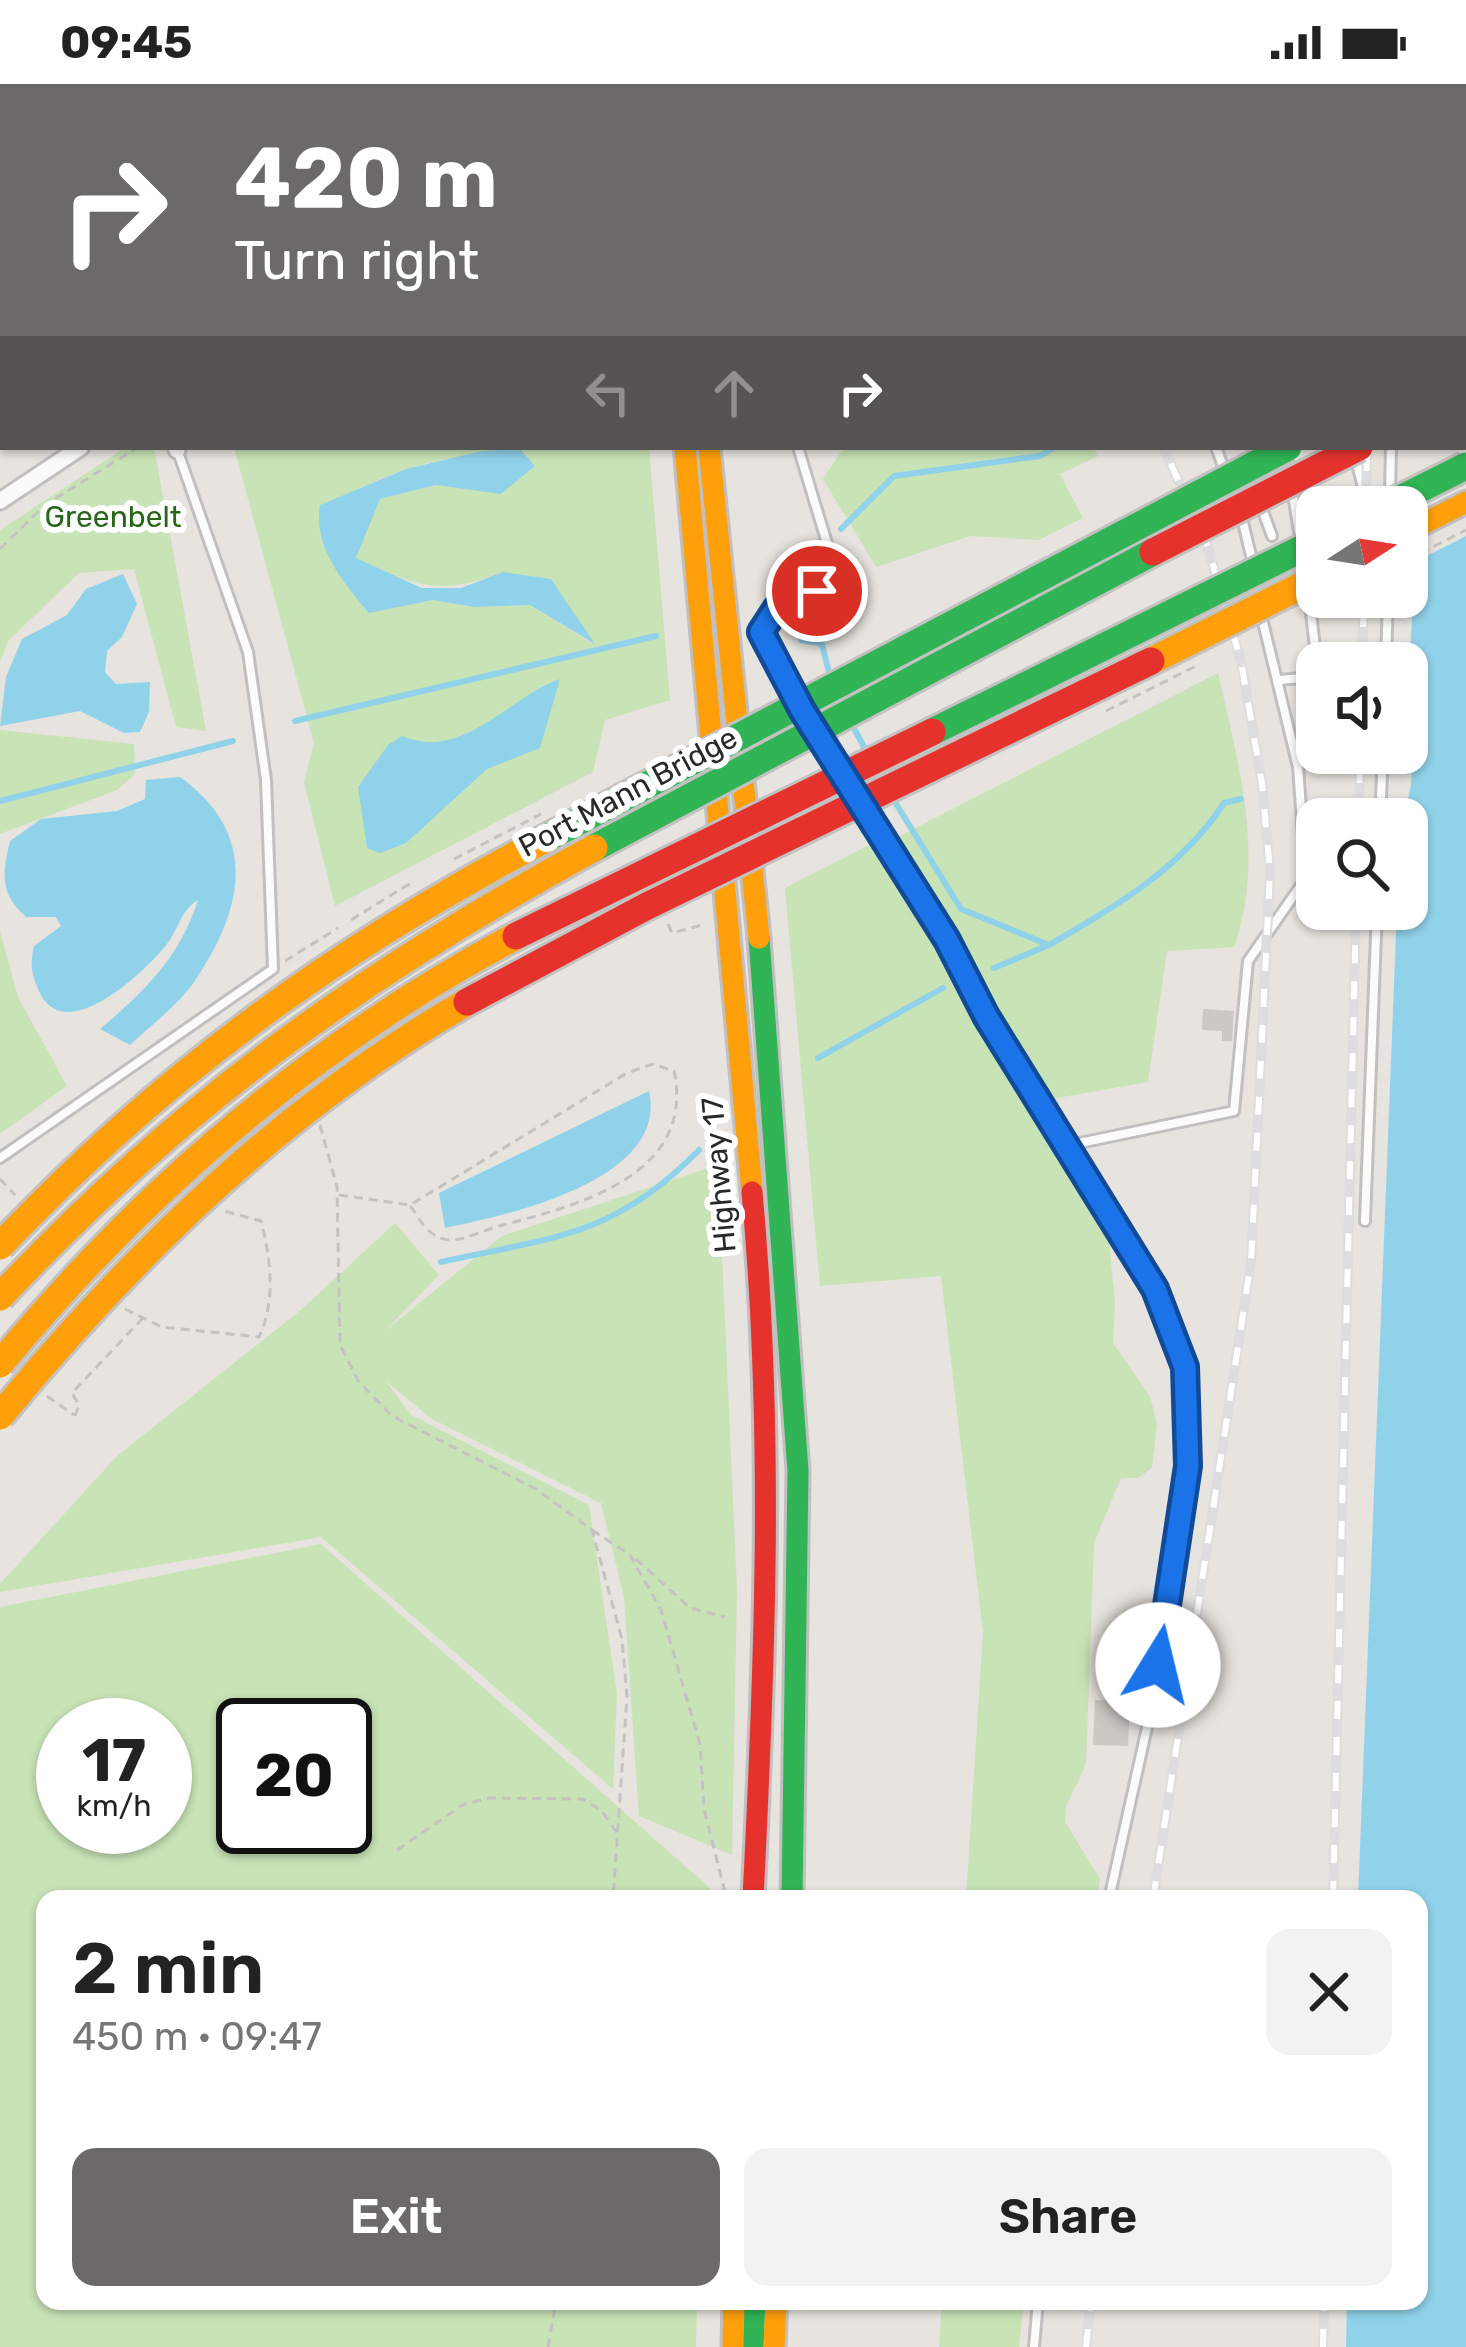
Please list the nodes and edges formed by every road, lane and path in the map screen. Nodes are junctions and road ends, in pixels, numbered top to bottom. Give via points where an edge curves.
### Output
1 (76, 450) edge
2 (133, 450) edge
3 (177, 450) edge
4 (685, 450) edge
5 (710, 450) edge
6 (799, 450) edge
7 (1217, 450) edge
8 (1240, 450) edge
9 (1277, 450) edge
10 (1284, 450) edge
11 (1318, 450) edge
12 (1350, 450) edge
13 (1357, 450) edge
14 (1391, 450) edge
15 (1466, 466) edge
16 (1327, 480) dead end
17 (1364, 486) edge
18 (1388, 486) edge
19 (1427, 486) edge
20 (0, 501) edge
21 (1466, 502) edge
22 (1428, 521) edge
23 (1466, 530) edge
24 (1272, 536) dead end
25 (0, 549) edge
26 (1428, 549) edge
27 (1296, 551) edge
28 (1256, 584) dead end
29 (1296, 588) edge
30 (1259, 602) dead end
31 (1314, 642) edge
32 (1217, 656) dead end
33 (1296, 679) edge
34 (1278, 680) junction
35 (802, 710) dead end
36 (1094, 716) dead end
37 (815, 729) dead end
38 (1376, 930) edge
39 (317, 1116) dead end
40 (321, 1124) dead end
41 (303, 1136) dead end
42 (1070, 1145) junction
43 (0, 1158) edge
44 (337, 1195) junction
45 (222, 1205) dead end
46 (410, 1205) junction
47 (207, 1219) dead end
48 (1366, 1221) dead end
49 (0, 1246) edge
50 (269, 1288) dead end
51 (0, 1297) edge
52 (143, 1318) dead end
53 (222, 1333) dead end
54 (0, 1364) edge
55 (51, 1382) dead end
56 (38, 1398) dead end
57 (0, 1416) edge
58 (75, 1416) dead end
59 (592, 1530) junction
60 (630, 1555) junction
61 (724, 1617) dead end
62 (620, 1838) junction
63 (756, 1840) junction
64 (397, 1850) dead end
65 (615, 1890) edge
66 (724, 1890) edge
67 (753, 1890) edge
68 (762, 1890) edge
69 (792, 1890) edge
70 (1111, 1890) edge
71 (554, 2310) edge
72 (734, 2310) edge
73 (755, 2310) edge
74 (776, 2310) edge
75 (792, 2310) edge
76 (1037, 2310) edge
77 (548, 2347) edge
78 (733, 2347) edge
79 (753, 2347) edge
80 (774, 2347) edge
81 (790, 2347) edge
82 (1034, 2347) edge

1 - 20 street
2 - 25 path via 45,506
3 - 43 lane via 248,652 266,780 273,969
4 - 63 highway, Highway 17 via 765,1336 769,1583
5 - 69 highway, Highway 17 via 781,1195 798,1474
6 - 35 lane via 833,563 817,591 776,609 761,632
7 - 28 lane via 1249,535
8 - 24 lane
9 - 49 highway, bridge via 414,908 202,1053
10 - 31 lane
11 - 16 lane
12 - 51 highway, Port Mann Bridge, bridge via 412,949 225,1079 127,1164
13 - 17 lane
14 - 18 lane
15 - 19 highway, bridge
21 - 22 highway
23 - 26 path
27 - 54 highway, bridge via 547,920 395,1006 250,1108 153,1193
29 - 57 highway, bridge via 563,950 397,1046 273,1135 177,1218
30 - 34 lane
32 - 36 path, bridge
33 - 34 lane
34 - 42 lane via 1298,767 1306,878 1248,961 1234,1111
37 - 42 lane
38 - 48 lane
39 - 44 path
40 - 41 path
42 - 70 lane via 1155,1289 1185,1367 1190,1421 1152,1705
44 - 46 path
44 - 59 path via 340,1345 359,1382 392,1416 536,1489
45 - 47 path
46 - 46 path via 627,1072 653,1064 674,1071 678,1090 664,1148 590,1201 451,1241 429,1233
50 - 53 path via 260,1337
52 - 58 path via 72,1393 80,1405
55 - 56 path
59 - 60 path
59 - 62 path via 622,1639 627,1757
60 - 61 path via 690,1607
60 - 66 path via 661,1610 682,1673
62 - 64 path via 582,1799 490,1798 464,1804
62 - 65 path
63 - 67 highway, Highway 17
63 - 68 highway
71 - 77 path
72 - 78 highway
73 - 79 highway
74 - 80 highway
75 - 81 highway
76 - 82 lane

